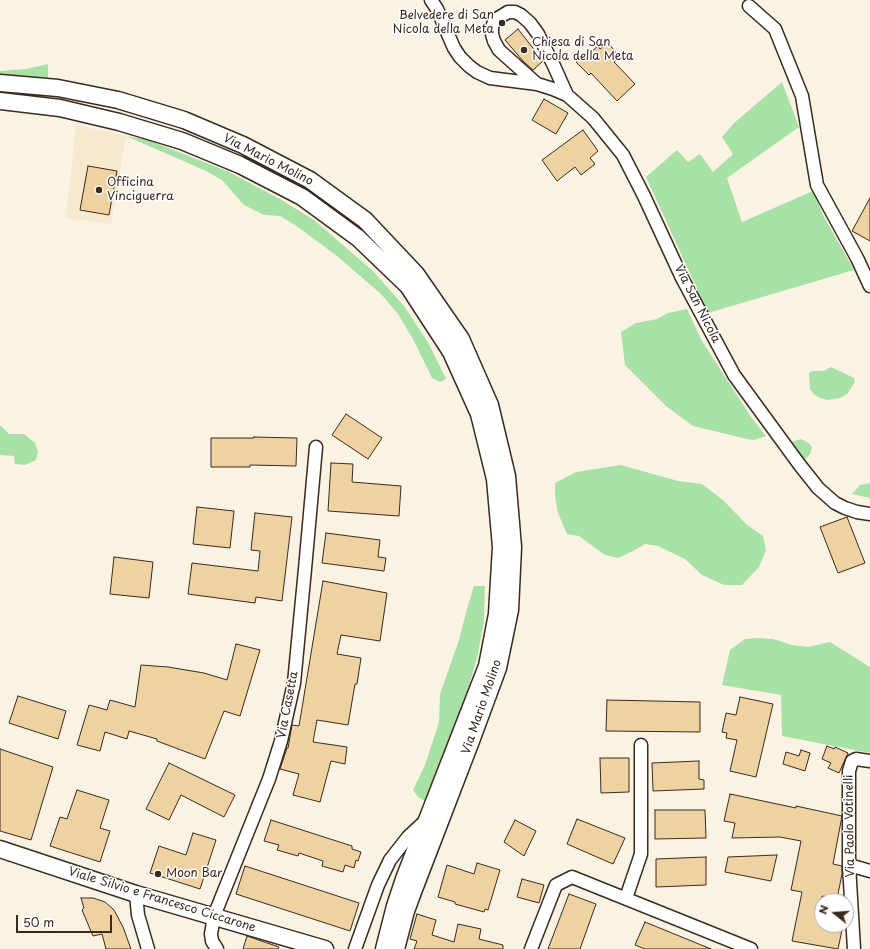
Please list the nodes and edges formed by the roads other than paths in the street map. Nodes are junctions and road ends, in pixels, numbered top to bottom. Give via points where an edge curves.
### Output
1 (432, 0) edge
2 (749, 6) dead end
3 (0, 83) edge
4 (537, 84) junction
5 (567, 96) junction
6 (0, 101) edge
7 (870, 286) edge
8 (316, 447) dead end
9 (870, 514) edge
10 (641, 745) dead end
11 (865, 760) edge
12 (429, 818) junction
13 (0, 849) edge
14 (849, 865) junction
15 (870, 871) edge
16 (136, 894) junction
17 (626, 898) junction
18 (214, 916) junction
19 (148, 949) edge
20 (217, 949) edge
21 (325, 949) edge
22 (355, 949) edge
23 (384, 949) edge
24 (396, 949) edge
25 (532, 949) edge
26 (751, 949) edge
27 (854, 949) edge

1 - 4 street via 454,48 469,66 490,78
2 - 7 street via 775,29 802,96 817,185
3 - 24 main road, Via Mario Molino via 58,88 110,98 184,120 243,145 310,180 365,220 401,257 416,274 461,339 490,405 507,476 513,547 510,610 498,668 406,911
4 - 5 street, Via San Nicola
4 - 5 street via 499,50 494,41 492,27 495,20 508,12 521,15 538,34
5 - 9 street, Via San Nicola via 593,118 623,155 682,278 738,381 818,488 845,508
6 - 12 main road, Via Mario Molino via 60,108 182,141 240,165 302,197 358,238 408,286 451,352 479,414 495,479 500,548 497,614 487,666
8 - 18 street, Via Casetta via 294,683 281,741 269,779
10 - 17 street via 641,854
11 - 14 street, Via Paolo Votinelli via 856,758 852,761 849,771
12 - 22 street via 408,837 390,860 378,885
12 - 23 main road, Via Mario Molino via 395,906
13 - 16 main road, Viale Silvio e Francesco Ciccarone
14 - 15 street
14 - 27 street, Via Paolo Votinelli
16 - 18 main road, Viale Silvio e Francesco Ciccarone
16 - 19 street via 138,915
17 - 25 street via 572,877 556,885
17 - 26 street
18 - 20 street, Via Casetta via 211,934
18 - 21 main road, Viale Silvio e Francesco Ciccarone

